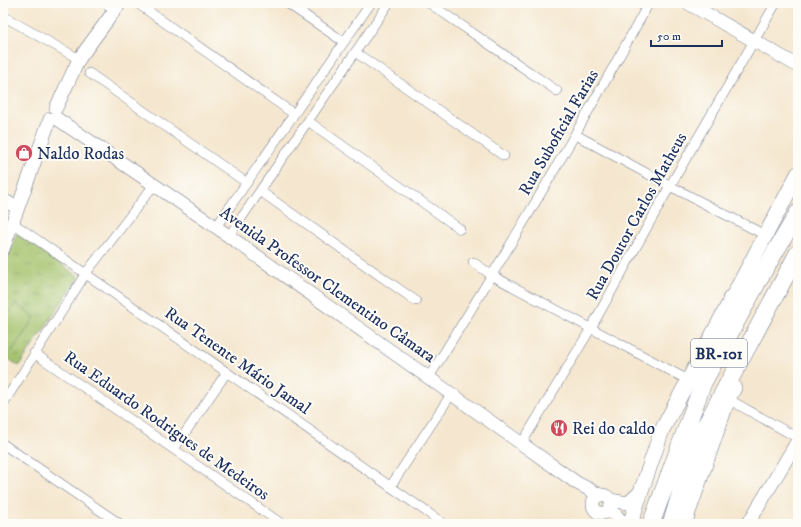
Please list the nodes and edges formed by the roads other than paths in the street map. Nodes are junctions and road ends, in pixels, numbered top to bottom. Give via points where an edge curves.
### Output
1 (137, 3) edge
2 (287, 3) edge
3 (371, 3) edge
4 (389, 3) edge
5 (429, 3) edge
6 (649, 3) edge
7 (688, 3) edge
8 (776, 3) edge
9 (113, 5) edge
10 (3, 16) edge
11 (362, 16) junction
12 (374, 24) junction
13 (344, 42) junction
14 (754, 42) junction
15 (355, 52) junction
16 (79, 59) junction
17 (798, 66) edge
18 (89, 73) dead end
19 (315, 84) junction
20 (557, 91) dead end
21 (327, 93) junction
22 (294, 114) junction
23 (54, 115) junction
24 (308, 121) junction
25 (576, 135) junction
26 (266, 155) junction
27 (504, 156) dead end
28 (279, 164) junction
29 (798, 174) edge
30 (247, 183) junction
31 (154, 185) junction
32 (670, 186) junction
33 (260, 191) junction
34 (3, 200) edge
35 (18, 208) junction
36 (798, 213) edge
37 (13, 223) junction
38 (216, 227) junction
39 (460, 229) dead end
40 (765, 235) junction
41 (229, 236) junction
42 (3, 249) edge
43 (798, 253) edge
44 (474, 262) dead end
45 (798, 270) edge
46 (86, 273) junction
47 (762, 274) junction
48 (493, 276) junction
49 (731, 299) junction
50 (416, 300) dead end
51 (591, 328) junction
52 (34, 353) junction
53 (227, 372) junction
54 (430, 377) junction
55 (688, 380) junction
56 (452, 393) junction
57 (728, 399) junction
58 (3, 404) edge
59 (798, 439) edge
60 (522, 443) junction
61 (3, 444) edge
62 (174, 450) junction
63 (390, 487) junction
64 (641, 491) junction
65 (601, 511) edge
66 (120, 524) edge
67 (282, 524) edge
68 (444, 524) edge
69 (624, 524) edge
70 (630, 524) edge
71 (651, 524) edge
72 (671, 524) edge
73 (684, 524) edge
74 (748, 524) edge

1 - 22 street
2 - 13 street
3 - 11 street
4 - 12 street
5 - 20 street
6 - 25 street, Rua Suboficial Farias
7 - 14 main road
8 - 14 street, Rua Doutor Carlos Matheus
9 - 16 main road
10 - 16 street
11 - 12 street
11 - 13 street
12 - 15 street
13 - 19 street
14 - 17 main road
14 - 32 street, Rua Doutor Carlos Matheus
15 - 21 street
15 - 27 street
16 - 23 main road
18 - 30 street
19 - 21 street
19 - 22 street
21 - 24 street
22 - 26 street
23 - 31 main road, Avenida Professor Clementino Câmara
23 - 35 main road
24 - 28 street
24 - 39 street
25 - 32 street
25 - 48 street, Rua Suboficial Farias
26 - 28 street
26 - 30 street
28 - 33 street
29 - 40 main road
30 - 38 street
31 - 38 main road, Avenida Professor Clementino Câmara
31 - 46 street
32 - 40 street
32 - 51 street, Rua Doutor Carlos Matheus
33 - 41 street
33 - 50 street
34 - 35 main road
35 - 37 main road
36 - 47 highway, BR-101
37 - 42 main road
37 - 46 street, Rua Tenente Mário Jamal
38 - 41 main road, Avenida Professor Clementino Câmara
40 - 49 main road
41 - 54 main road, Avenida Professor Clementino Câmara
43 - 72 highway, BR-101 via 696,443
44 - 48 street
45 - 57 main road
46 - 52 street
46 - 53 street, Rua Tenente Mário Jamal
47 - 49 highway
47 - 71 highway, BR-101 via 696,398
48 - 51 street
48 - 54 street, Rua Suboficial Farias
49 - 55 main road
51 - 55 street
51 - 60 street, Rua Doutor Carlos Matheus
52 - 58 street
52 - 62 street, Rua Eduardo Rodrigues de Medeiros
53 - 62 street
53 - 63 street, Rua Tenente Mário Jamal
54 - 56 main road, Avenida Professor Clementino Câmara
55 - 64 main road via 662,430
56 - 60 main road, Avenida Professor Clementino Câmara
56 - 63 street
57 - 59 street
57 - 73 main road
59 - 74 main road
60 - 65 main road, Avenida Professor Clementino Câmara via 577,484
61 - 66 street
62 - 67 street, Rua Eduardo Rodrigues de Medeiros
63 - 68 street, Rua Tenente Mário Jamal
64 - 65 main road, Avenida Professor Clementino Câmara via 628,503
64 - 70 main road
65 - 69 main road, Avenida Professor Clementino Câmara via 616,515

